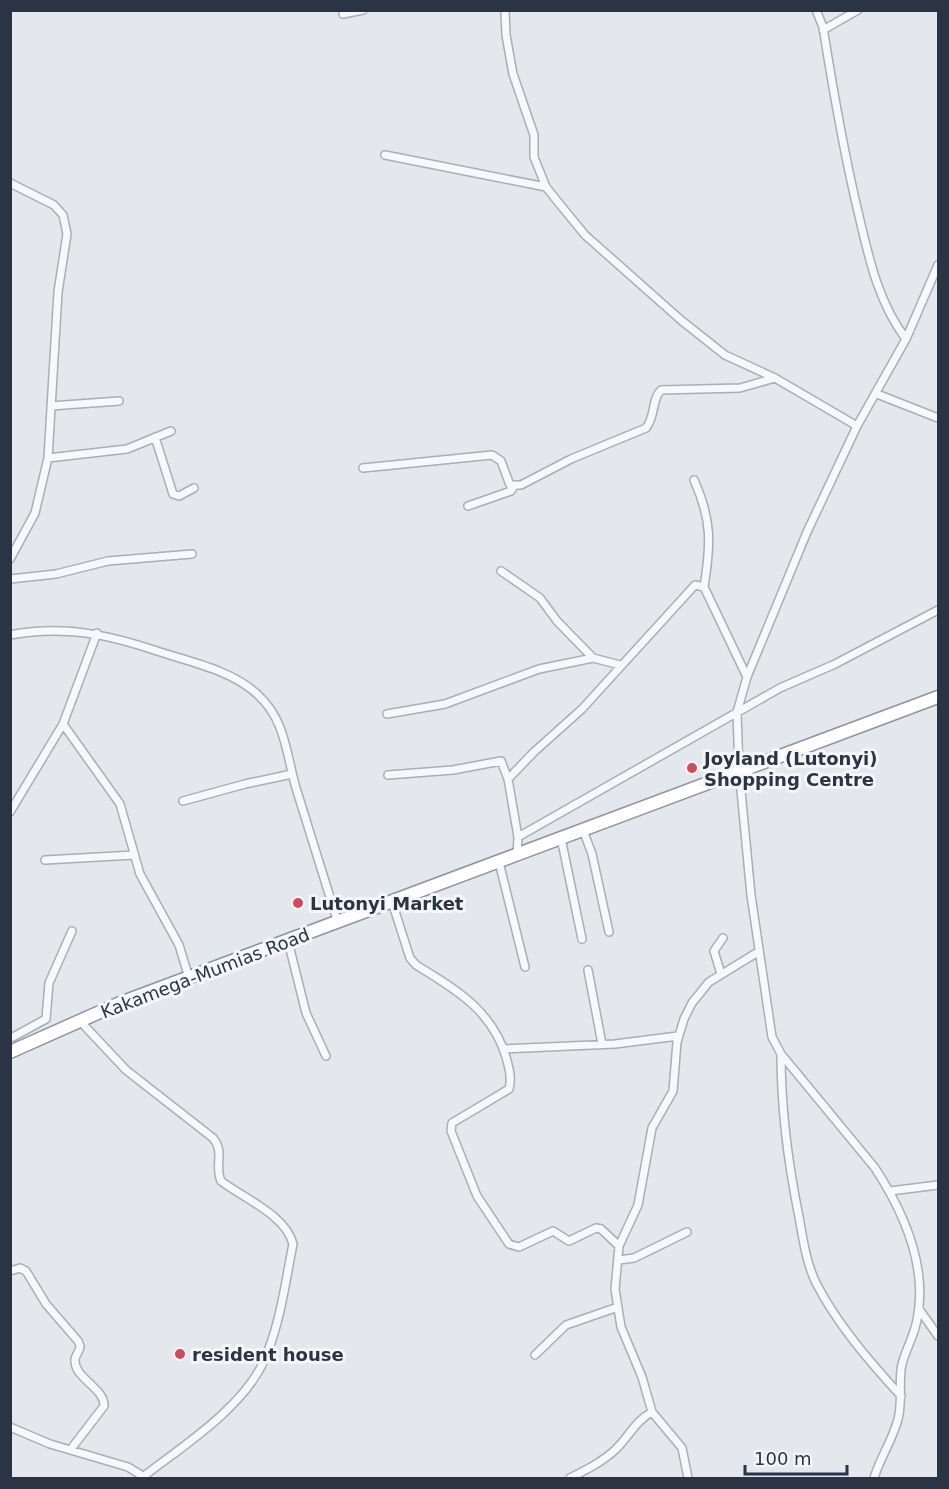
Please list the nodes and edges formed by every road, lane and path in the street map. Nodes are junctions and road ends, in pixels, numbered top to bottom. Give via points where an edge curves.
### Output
1 (363, 10) edge
2 (506, 10) edge
3 (816, 10) edge
4 (858, 10) edge
5 (343, 14) dead end
6 (823, 30) junction
7 (386, 155) dead end
8 (10, 183) edge
9 (546, 187) junction
10 (939, 265) edge
11 (906, 339) junction
12 (775, 378) junction
13 (877, 394) junction
14 (119, 401) dead end
15 (51, 406) junction
16 (939, 418) edge
17 (856, 426) junction
18 (171, 431) dead end
19 (155, 437) junction
20 (48, 458) junction
21 (363, 468) dead end
22 (694, 480) dead end
23 (514, 486) junction
24 (194, 488) dead end
25 (468, 507) dead end
26 (192, 554) dead end
27 (10, 559) edge
28 (501, 571) dead end
29 (10, 579) edge
30 (704, 587) junction
31 (939, 610) edge
32 (97, 633) junction
33 (10, 635) edge
34 (592, 658) junction
35 (620, 664) junction
36 (747, 677) junction
37 (939, 697) edge
38 (737, 712) junction
39 (387, 714) dead end
40 (63, 724) junction
41 (739, 770) junction
42 (292, 774) junction
43 (388, 775) dead end
44 (508, 779) junction
45 (183, 801) dead end
46 (10, 812) edge
47 (583, 830) junction
48 (518, 837) junction
49 (561, 838) junction
50 (134, 855) junction
51 (517, 855) junction
52 (45, 860) dead end
53 (499, 862) junction
54 (392, 902) junction
55 (338, 923) junction
56 (72, 931) dead end
57 (609, 932) dead end
58 (723, 938) dead end
59 (582, 939) dead end
60 (288, 941) junction
61 (758, 952) junction
62 (525, 968) dead end
63 (588, 970) dead end
64 (721, 974) junction
65 (189, 978) junction
66 (80, 1021) junction
67 (678, 1036) junction
68 (13, 1044) edge
69 (602, 1044) junction
70 (503, 1049) junction
71 (781, 1054) junction
72 (326, 1056) dead end
73 (939, 1185) edge
74 (890, 1191) junction
75 (687, 1232) dead end
76 (619, 1246) junction
77 (619, 1260) junction
78 (10, 1271) edge
79 (618, 1307) junction
80 (919, 1308) junction
81 (939, 1336) edge
82 (535, 1355) dead end
83 (901, 1396) junction
84 (652, 1412) junction
85 (10, 1427) edge
86 (71, 1449) junction
87 (145, 1478) edge
88 (570, 1479) edge
89 (688, 1479) edge
90 (874, 1479) edge

1 - 5 street
2 - 9 street via 513,74 532,126 534,157
3 - 6 street
4 - 6 street
6 - 11 street via 845,156 871,269 894,323
7 - 9 street
8 - 15 street via 54,205 67,226 58,292
9 - 12 street via 585,235 682,321 725,355
10 - 11 street
11 - 13 street
12 - 17 street
12 - 23 street via 740,388 661,390 651,421 639,432
13 - 16 street
13 - 17 street
14 - 15 street
15 - 20 street
17 - 36 street
18 - 19 street
19 - 20 street via 127,449
19 - 24 street via 171,492 180,496
20 - 27 street via 35,513
21 - 23 street via 492,455 498,457 507,481
22 - 30 street via 710,524
23 - 25 street via 511,491
26 - 29 street via 108,561 56,574
28 - 34 street via 540,598
30 - 35 street via 691,587 650,637
30 - 36 street
31 - 38 street
32 - 33 street via 36,630
32 - 40 street
32 - 42 street via 222,674 257,694 285,736
34 - 35 street
34 - 39 street via 538,669 445,704
35 - 44 street via 582,709
36 - 38 street
37 - 41 highway, Kakamega-Mumias Road
38 - 41 street
38 - 48 street
40 - 46 street
40 - 50 street via 120,804
41 - 47 highway, Kakamega-Mumias Road
41 - 61 street
42 - 45 street
42 - 55 street
43 - 44 street via 453,770 501,761
44 - 48 street
47 - 49 highway, Kakamega-Mumias Road
47 - 57 street
48 - 51 street
49 - 51 highway, Kakamega-Mumias Road
49 - 59 street
50 - 52 street
50 - 65 street via 144,884 179,945
51 - 53 highway, Kakamega-Mumias Road
53 - 54 highway, Kakamega-Mumias Road
53 - 62 street
54 - 55 highway, Kakamega-Mumias Road
54 - 70 street via 410,958 475,1005 490,1022
55 - 60 highway, Kakamega-Mumias Road
56 - 68 street via 49,983 46,1019
58 - 64 street via 714,951
60 - 65 highway, Kakamega-Mumias Road
60 - 72 street via 306,1013
61 - 64 street
61 - 71 street via 772,1037
63 - 69 street
64 - 67 street via 692,1003
65 - 66 highway, Kakamega-Mumias Road
66 - 68 highway, Kakamega-Mumias Road
66 - 87 street via 126,1070 213,1138 221,1151 217,1172 221,1180 277,1219 290,1233 293,1244 277,1324 262,1364 222,1415
67 - 69 street
67 - 76 street via 673,1091 652,1128 638,1205
69 - 70 street
70 - 76 street via 510,1072 508,1089 451,1128 477,1196 514,1247 552,1231 566,1241 596,1228
71 - 74 street
71 - 83 street via 781,1098 789,1167 809,1266 836,1314 873,1366
73 - 74 street
74 - 80 street via 914,1254
75 - 77 street via 634,1258
76 - 77 street
77 - 79 street via 615,1289
78 - 86 street via 26,1271 46,1304 78,1341 77,1367 104,1399 104,1406
79 - 82 street via 566,1325
79 - 84 street via 621,1327
80 - 81 street
80 - 83 street via 913,1340 902,1365
83 - 90 street via 898,1421
84 - 88 street via 641,1417 603,1460
84 - 89 street via 682,1448
85 - 86 street
86 - 87 street via 128,1467

